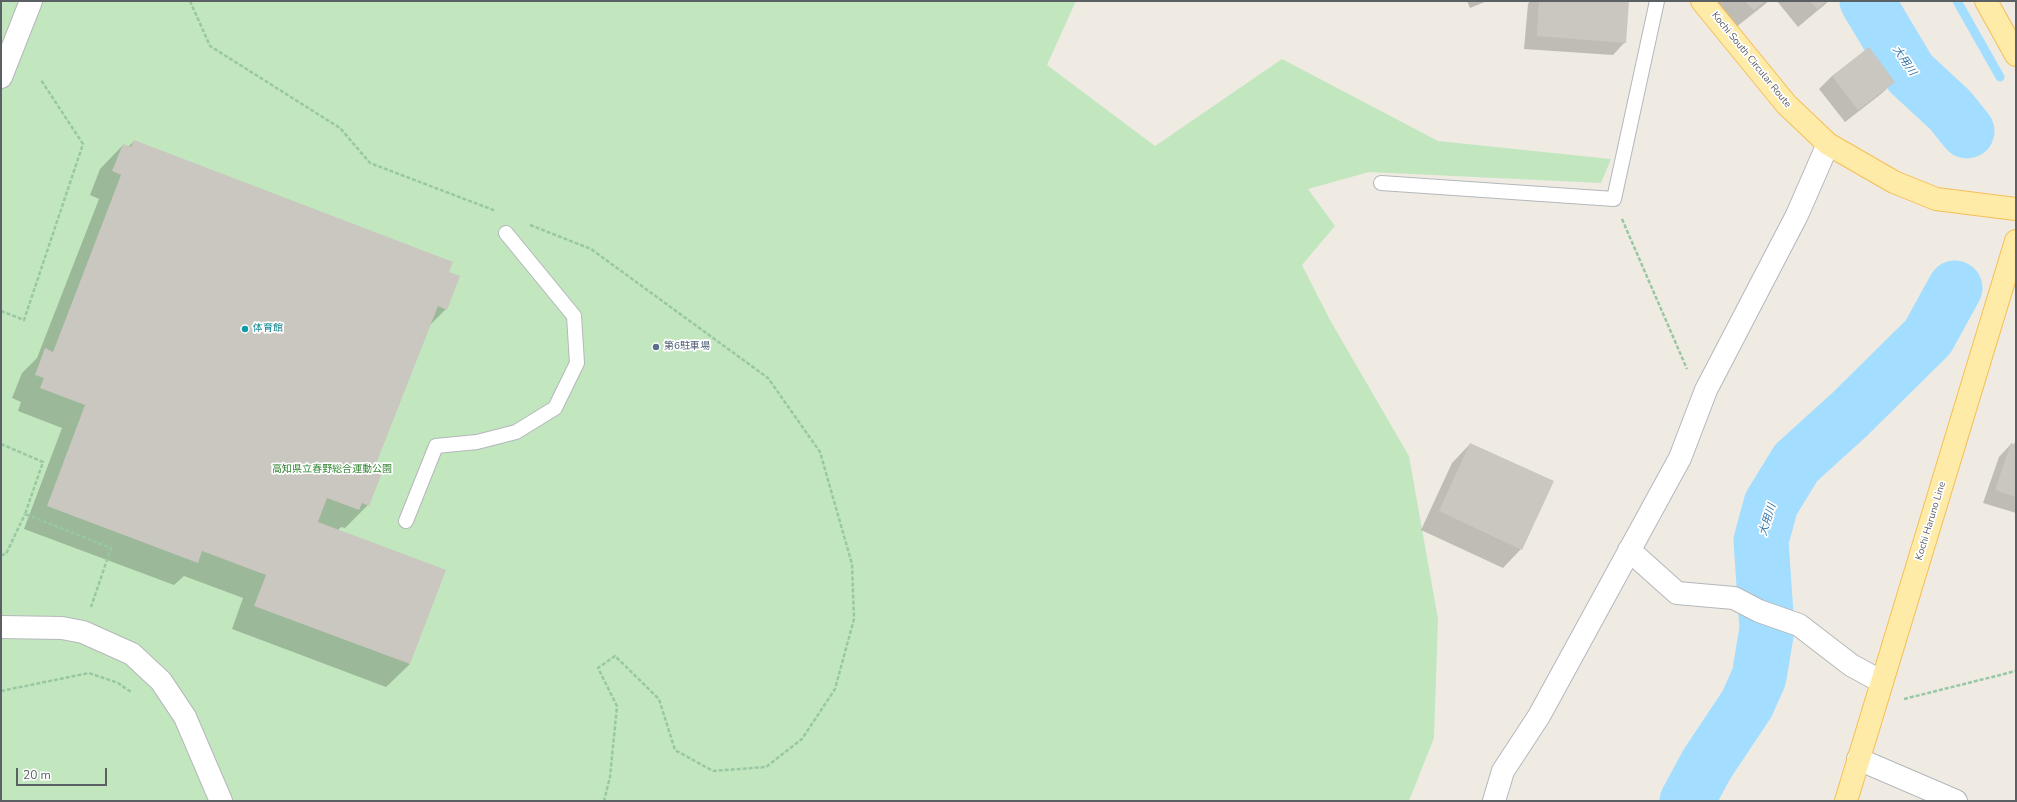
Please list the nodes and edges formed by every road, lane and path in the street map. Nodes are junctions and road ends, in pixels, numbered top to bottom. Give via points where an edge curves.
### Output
1 (31, 1) edge
2 (190, 1) edge
3 (1657, 1) edge
4 (1702, 1) edge
5 (1986, 1) edge
6 (2016, 55) edge
7 (1, 77) edge
8 (41, 80) dead end
9 (1828, 144) junction
10 (1381, 183) dead end
11 (1614, 199) junction
12 (2016, 209) edge
13 (503, 214) dead end
14 (525, 223) dead end
15 (506, 233) dead end
16 (2016, 241) edge
17 (1, 311) edge
18 (1701, 402) junction
19 (1, 444) edge
20 (25, 514) junction
21 (406, 521) dead end
22 (1629, 550) junction
23 (1, 555) edge
24 (1, 627) edge
25 (82, 632) junction
26 (2016, 670) edge
27 (1882, 682) junction
28 (1, 691) edge
29 (136, 697) dead end
30 (1874, 709) junction
31 (1858, 759) junction
32 (220, 801) edge
33 (604, 801) edge
34 (1494, 801) edge
35 (1846, 801) edge
36 (1956, 801) edge

1 - 7 street
2 - 13 path via 210,46 340,128 370,163
3 - 11 lane
4 - 9 main road, Kochi South Circular Route via 1786,104
5 - 6 main road
8 - 17 path via 83,144 24,320
9 - 12 main road, Kochi South Circular Route via 1894,182 1936,199
9 - 18 street via 1797,215
10 - 11 lane
11 - 18 path
14 - 33 path via 591,249 768,378 820,452 852,564 854,619 835,689 802,739 766,767 713,770 675,750 659,699 615,656 598,668 617,706 610,777
15 - 21 lane via 574,316 577,363 555,408 516,432 477,442 436,446
16 - 27 main road, Kochi Haruno Line
18 - 22 street via 1680,458
19 - 20 path via 43,462
20 - 23 path via 6,554
20 - 25 path via 111,548
22 - 27 street via 1677,593 1734,598 1799,625 1851,666
22 - 34 street via 1539,716 1503,771
24 - 25 street via 62,628
25 - 32 street via 132,654 161,681 184,717
26 - 30 path
27 - 30 main road, Kochi Haruno Line
28 - 29 path via 89,673 118,683
30 - 31 main road, Kochi Haruno Line
31 - 35 main road, Kochi Haruno Line
31 - 36 street

